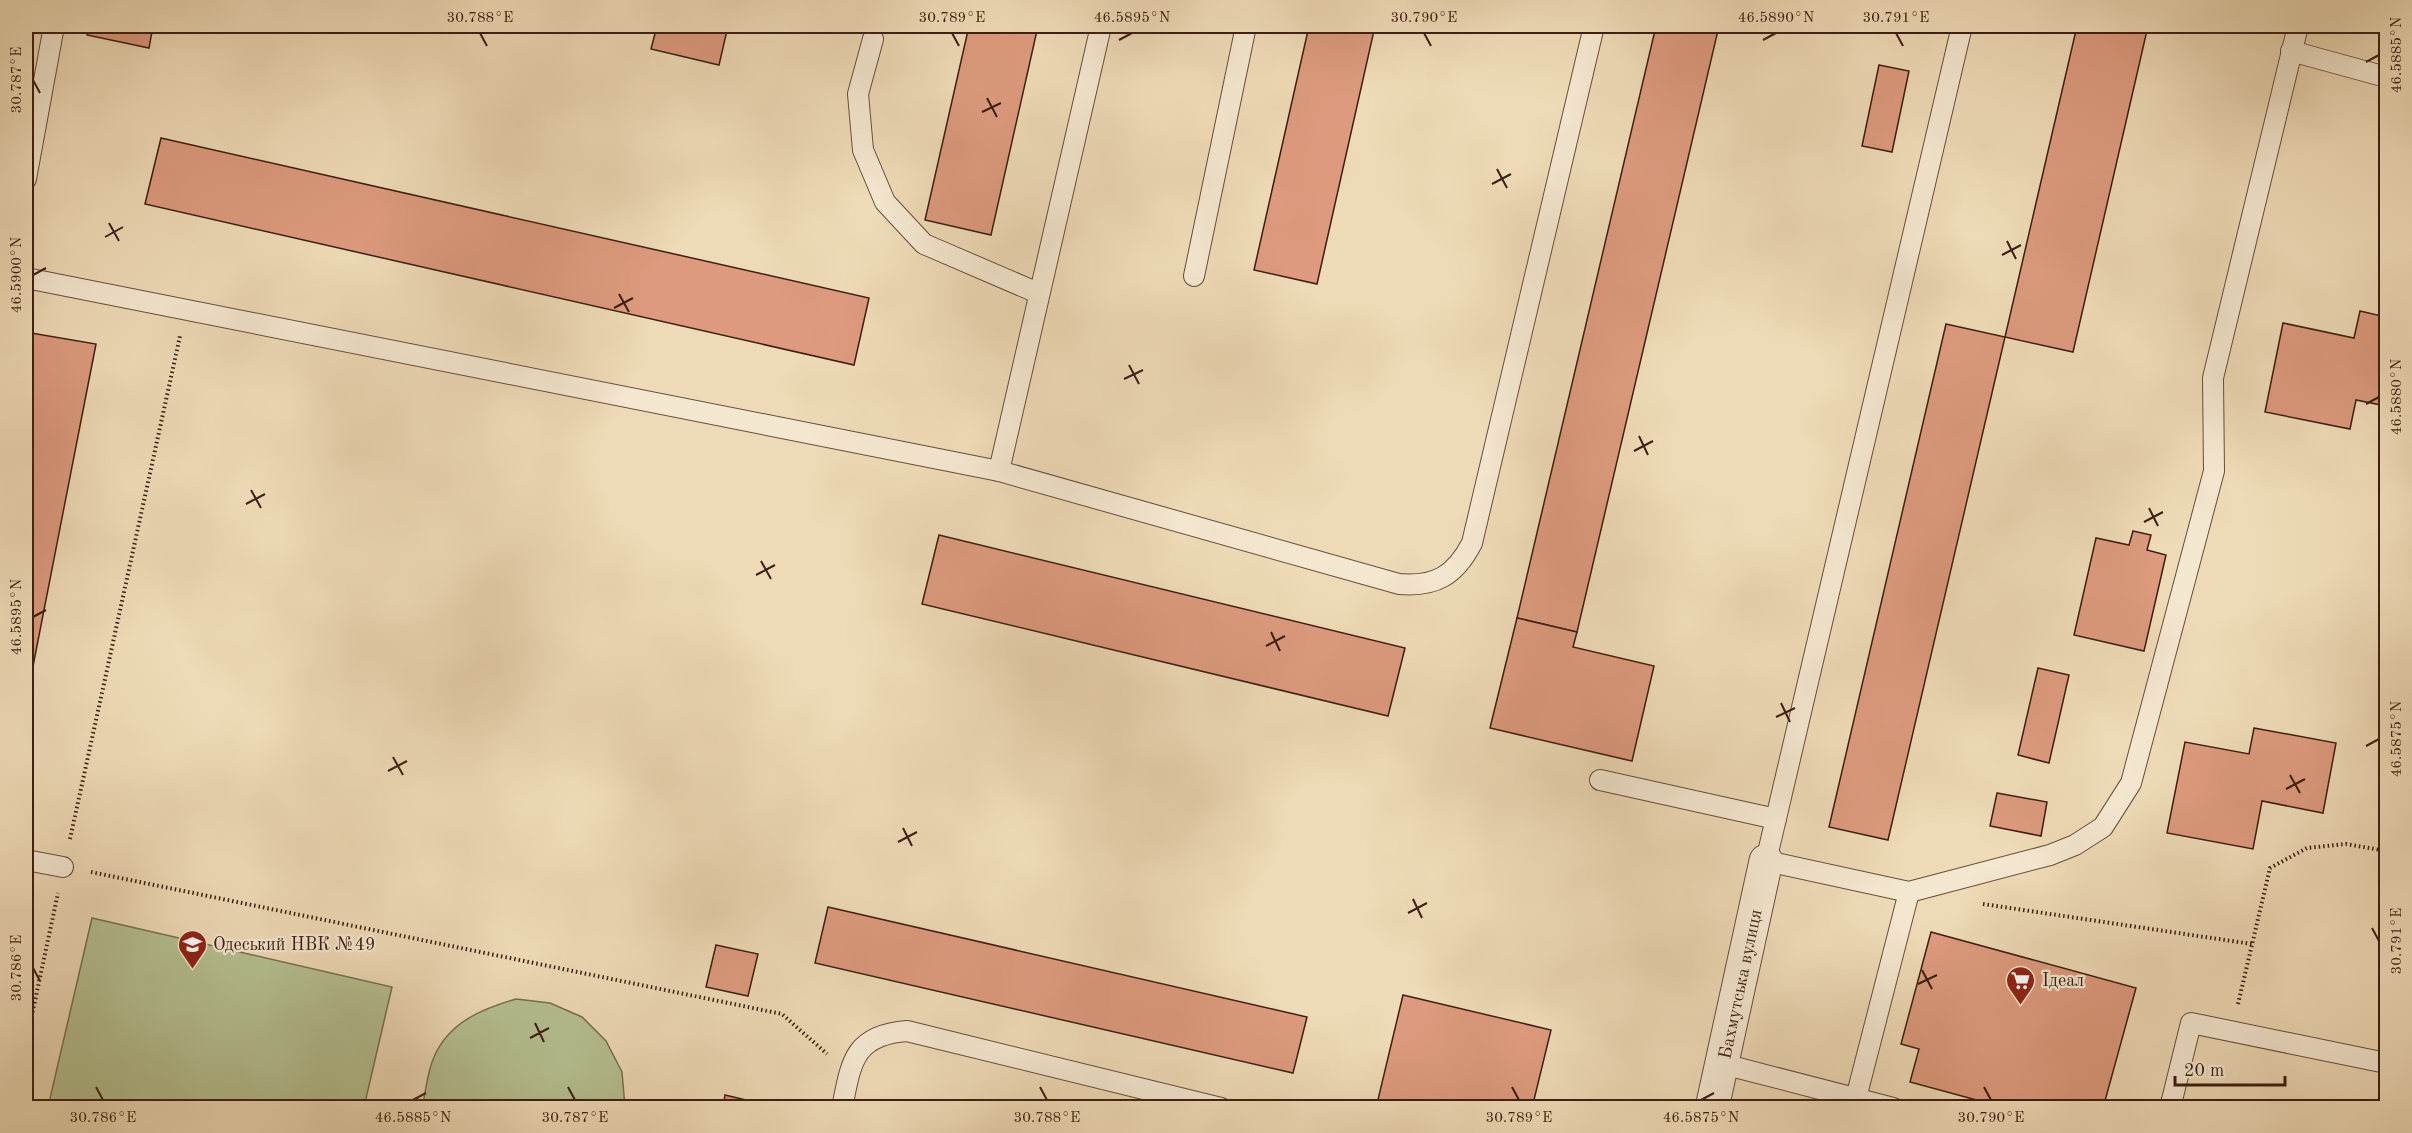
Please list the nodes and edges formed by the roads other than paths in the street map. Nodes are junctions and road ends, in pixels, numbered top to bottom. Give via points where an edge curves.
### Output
1 (54, 26) edge
2 (1101, 26) edge
3 (1246, 26) edge
4 (1594, 26) edge
5 (1962, 26) edge
6 (2298, 26) edge
7 (873, 39) dead end
8 (2291, 51) junction
9 (2386, 77) edge
10 (26, 179) edge
11 (1194, 276) dead end
12 (26, 278) edge
13 (1038, 293) junction
14 (999, 471) junction
15 (1600, 780) dead end
16 (1776, 819) junction
17 (26, 860) edge
18 (1766, 861) junction
19 (63, 867) road end
20 (1910, 892) junction
21 (2386, 1063) edge
22 (1723, 1064) junction
23 (1856, 1098) junction
24 (842, 1107) edge
25 (1221, 1107) edge
26 (1712, 1107) edge
27 (1893, 1107) edge
28 (2170, 1107) edge

1 - 10 lane
2 - 13 lane
3 - 11 lane
4 - 14 lane via 1472,543 1450,572 1434,582 1399,584
5 - 16 lane
6 - 8 lane
7 - 13 lane via 858,94 863,150 885,202 924,244
8 - 9 lane
8 - 20 lane via 2213,378 2214,471 2132,783 2103,827 2075,845
12 - 14 lane
13 - 14 lane
15 - 16 lane
16 - 18 lane
17 - 19 lane
18 - 20 lane
18 - 22 street, Бахмутська вулиця
20 - 23 lane
21 - 28 lane via 2191,1023
22 - 23 lane
22 - 26 street, Бахмутська вулиця
23 - 27 lane
24 - 25 lane via 850,1066 859,1051 873,1039 907,1031

